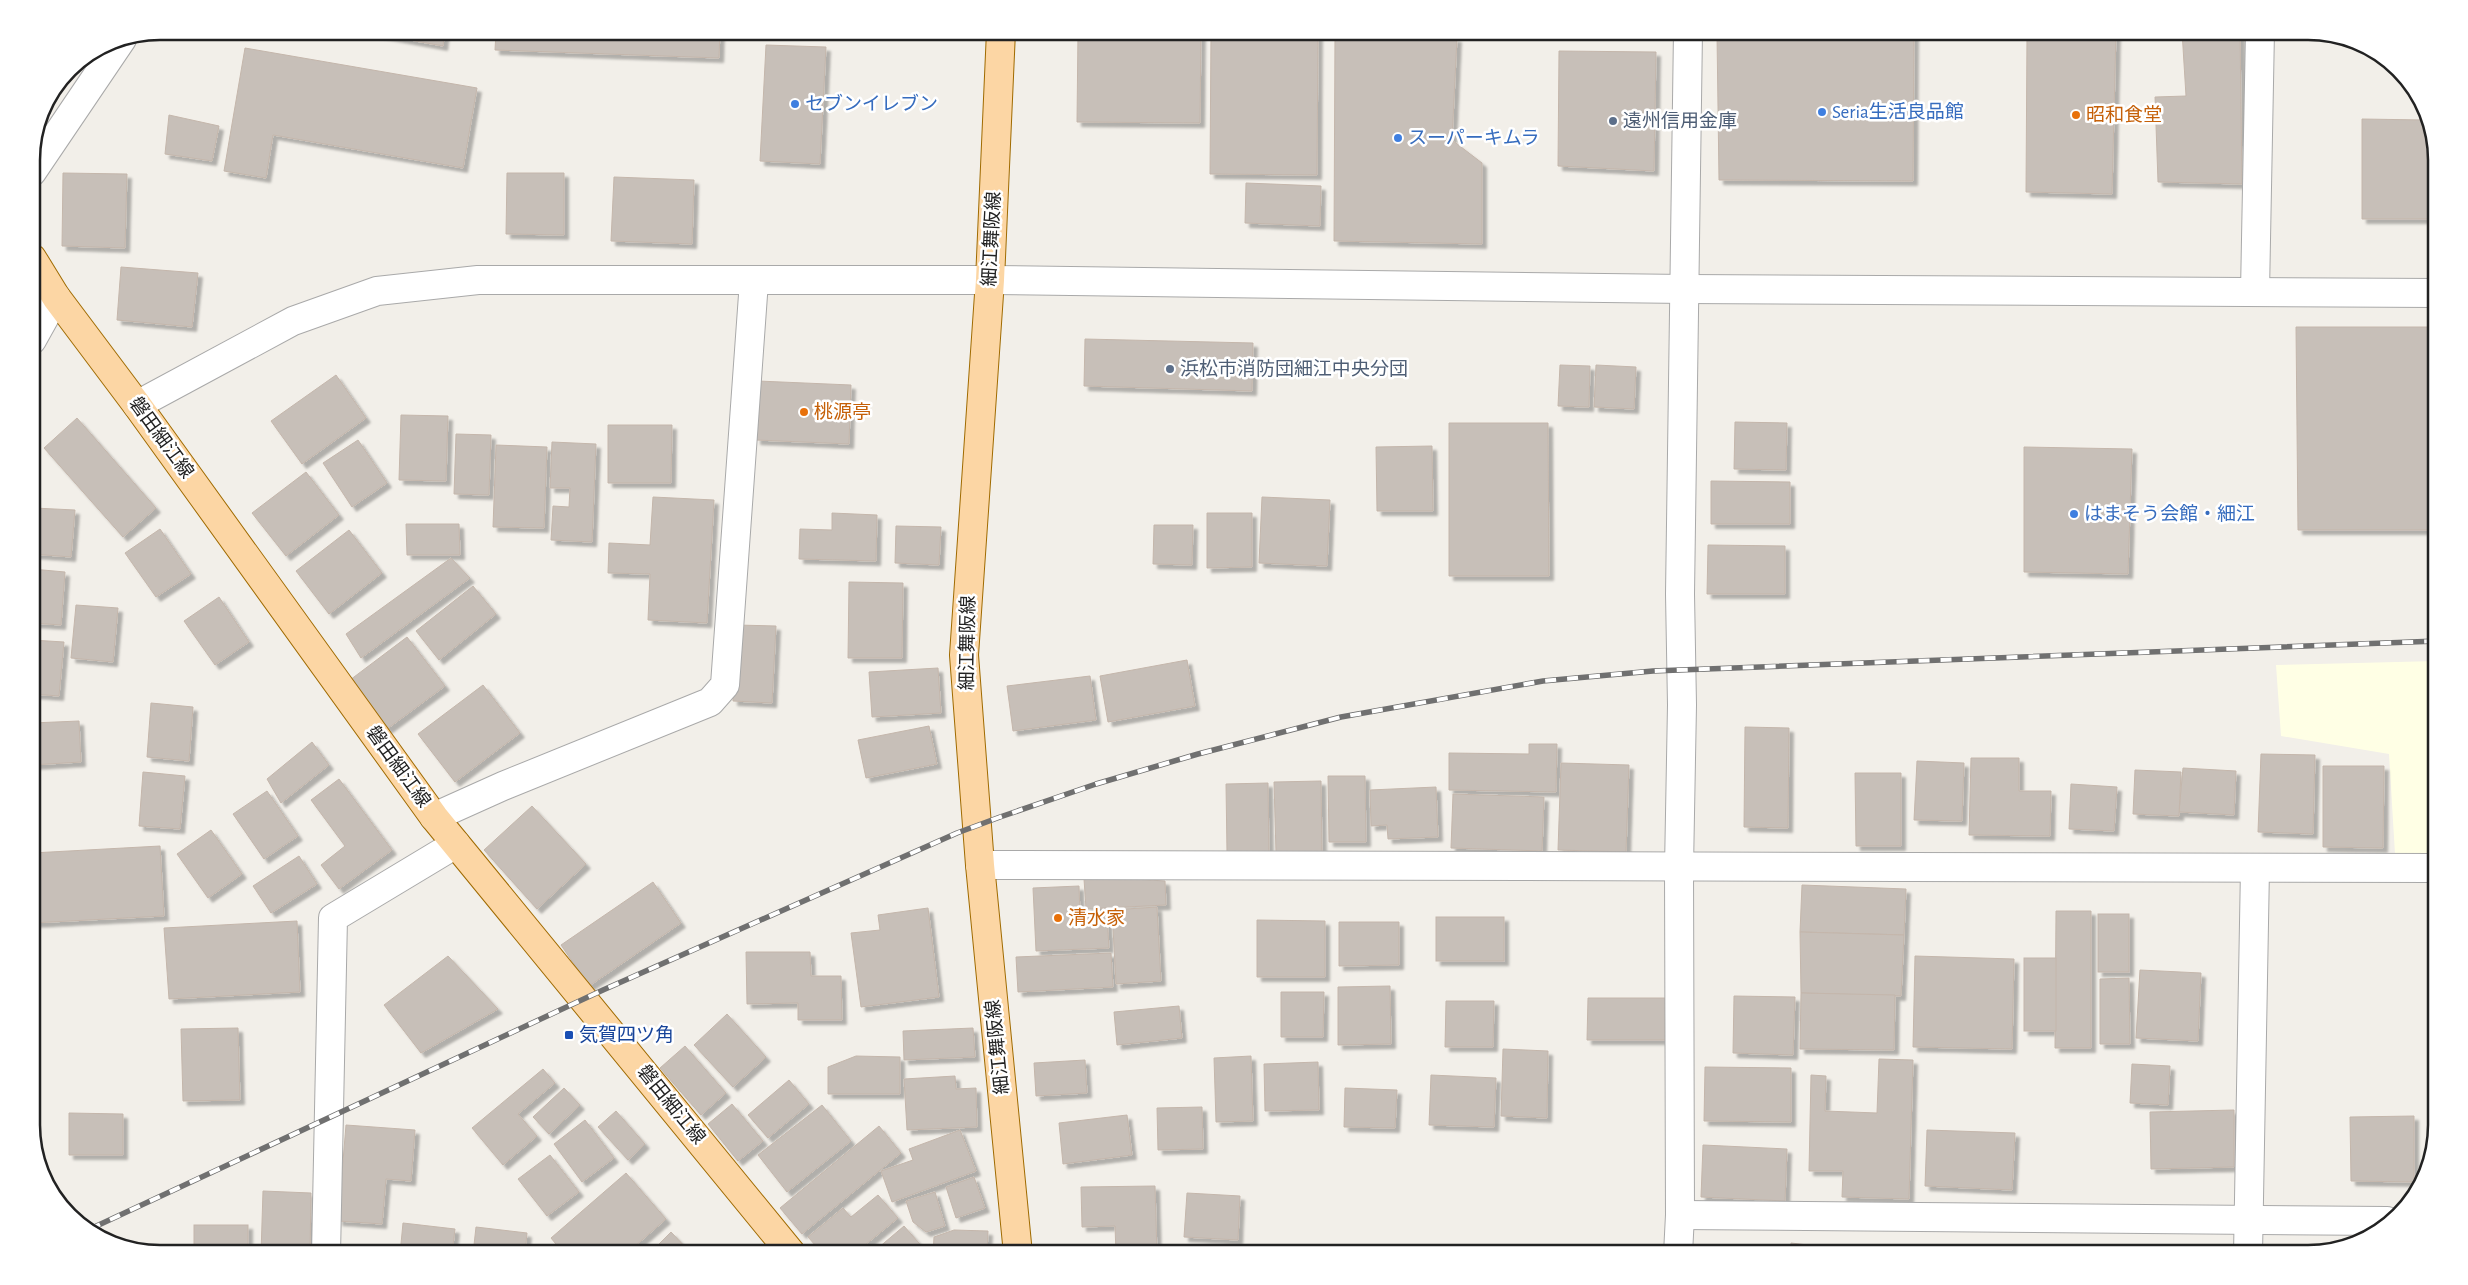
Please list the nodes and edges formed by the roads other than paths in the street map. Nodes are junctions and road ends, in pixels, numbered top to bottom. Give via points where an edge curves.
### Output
1 (1001, 40) edge
2 (1688, 40) edge
3 (2260, 40) edge
4 (116, 48) edge
5 (40, 160) edge
6 (40, 271) edge
7 (990, 280) junction
8 (754, 281) junction
9 (1686, 289) junction
10 (2255, 292) junction
11 (2428, 292) edge
12 (56, 297) junction
13 (40, 326) edge
14 (137, 405) junction
15 (434, 817) junction
16 (456, 844) junction
17 (980, 865) junction
18 (1679, 868) junction
19 (2255, 868) junction
20 (2428, 868) edge
21 (1680, 1215) junction
22 (2247, 1220) junction
23 (2380, 1221) edge
24 (326, 1245) edge
25 (785, 1245) edge
26 (1018, 1245) edge
27 (1678, 1245) edge
28 (2248, 1245) edge

1 - 7 main road, 細江舞阪線
2 - 9 street
3 - 10 street
4 - 5 street
6 - 12 main road, 磐田細江線
7 - 8 street
7 - 9 street
7 - 17 main road, 細江舞阪線 via 964,655
8 - 14 street via 478,280 377,291 293,321
8 - 15 street via 725,685 710,702
9 - 10 street
9 - 18 street
10 - 11 street
12 - 13 street
12 - 14 main road, 磐田細江線
14 - 15 main road, 磐田細江線
15 - 16 main road, 磐田細江線
16 - 24 street via 333,918
16 - 25 main road, 磐田細江線
17 - 18 street
17 - 26 main road, 細江舞阪線
18 - 19 street
18 - 21 street
19 - 20 street
19 - 22 street
21 - 22 street
21 - 27 street
22 - 23 street
22 - 28 street

